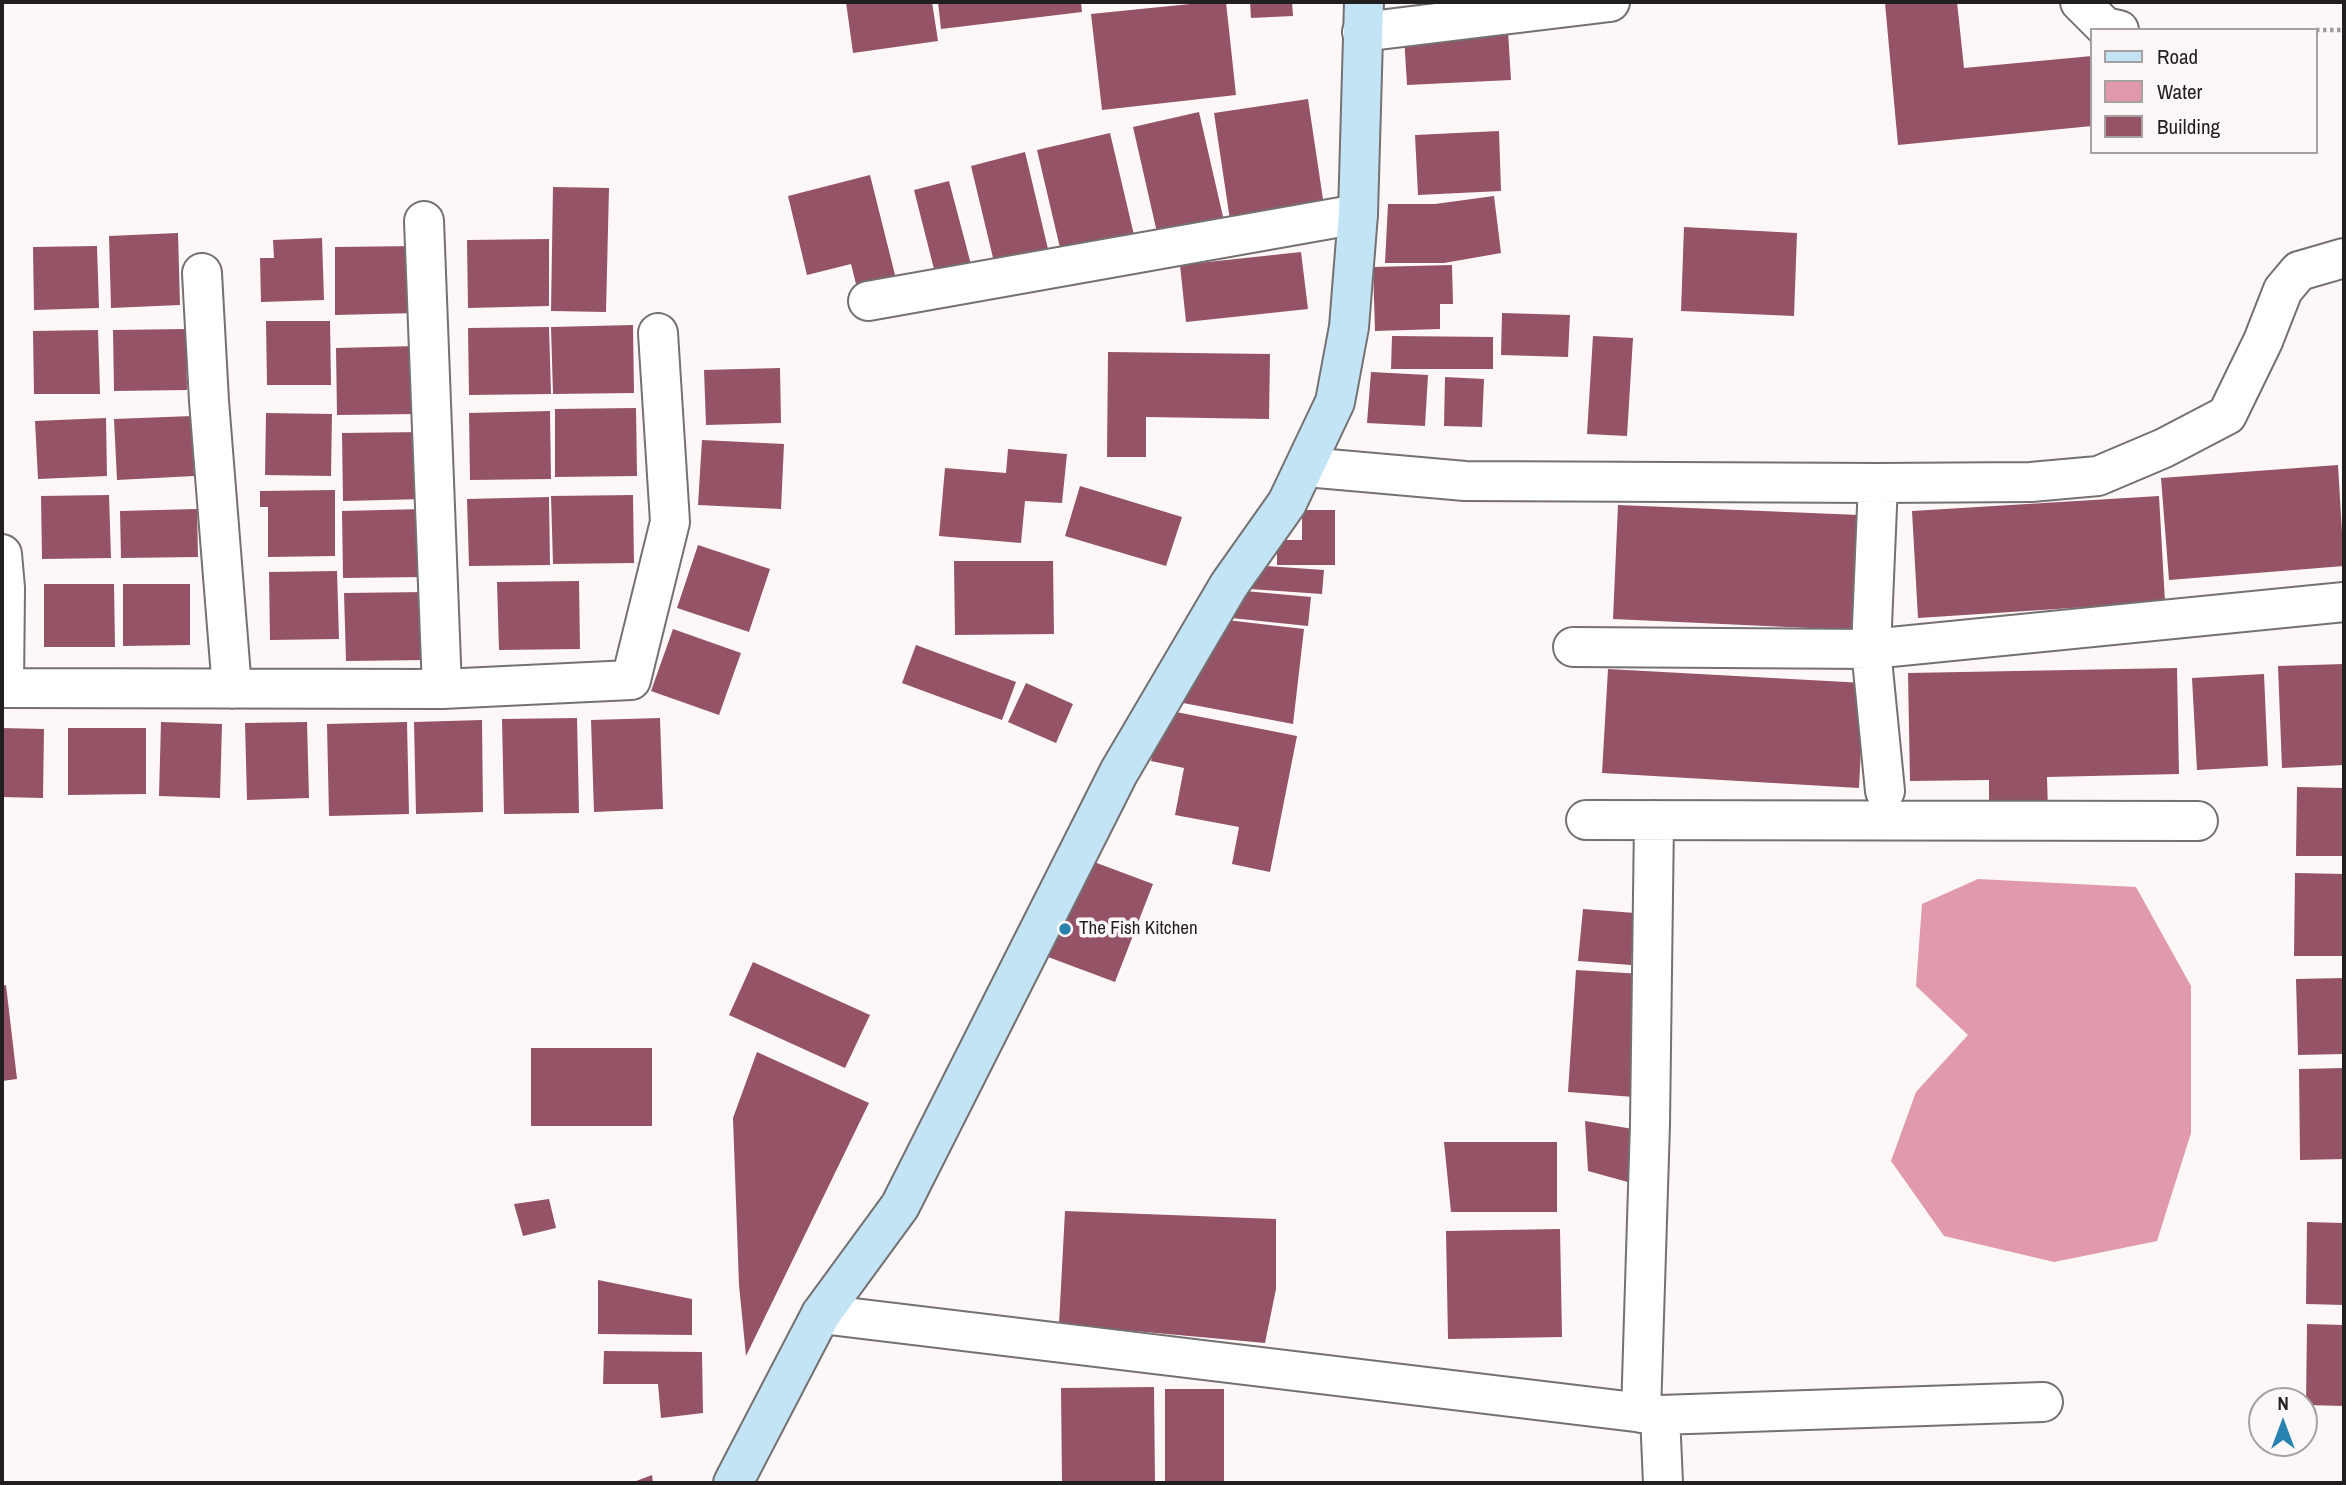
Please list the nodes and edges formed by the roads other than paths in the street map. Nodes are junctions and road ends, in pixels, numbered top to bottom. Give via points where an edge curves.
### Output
1 (1610, 2) edge
2 (2080, 2) edge
3 (1363, 17) edge
4 (2110, 28) edge
5 (1358, 214) junction
6 (424, 221) dead end
7 (2344, 258) edge
8 (202, 273) dead end
9 (868, 301) dead end
10 (658, 333) dead end
11 (1306, 467) junction
12 (1878, 483) junction
13 (3, 576) edge
14 (2344, 602) edge
15 (1573, 647) dead end
16 (1871, 649) junction
17 (232, 689) junction
18 (442, 689) junction
19 (1885, 791) dead end
20 (1586, 820) dead end
21 (1654, 820) junction
22 (2198, 821) dead end
23 (821, 1314) junction
24 (2043, 1402) dead end
25 (1650, 1414) junction
26 (733, 1483) edge
27 (1663, 1483) edge

1 - 3 street
2 - 4 street
3 - 5 street
5 - 9 street
5 - 11 street via 1349,327 1335,401
6 - 18 street
7 - 12 street via 2299,271 2283,290 2227,415 2165,448 2098,476 2031,482
8 - 17 street
10 - 18 street via 670,522 631,680
11 - 12 street via 1465,481
11 - 23 street via 1287,503 1229,585 1119,772 900,1206
12 - 16 street
13 - 17 street via 4,688
14 - 16 street
15 - 16 street
16 - 19 street
17 - 18 street
20 - 21 street
21 - 22 street
21 - 25 street
23 - 25 street
23 - 26 street
24 - 25 street
25 - 27 street

